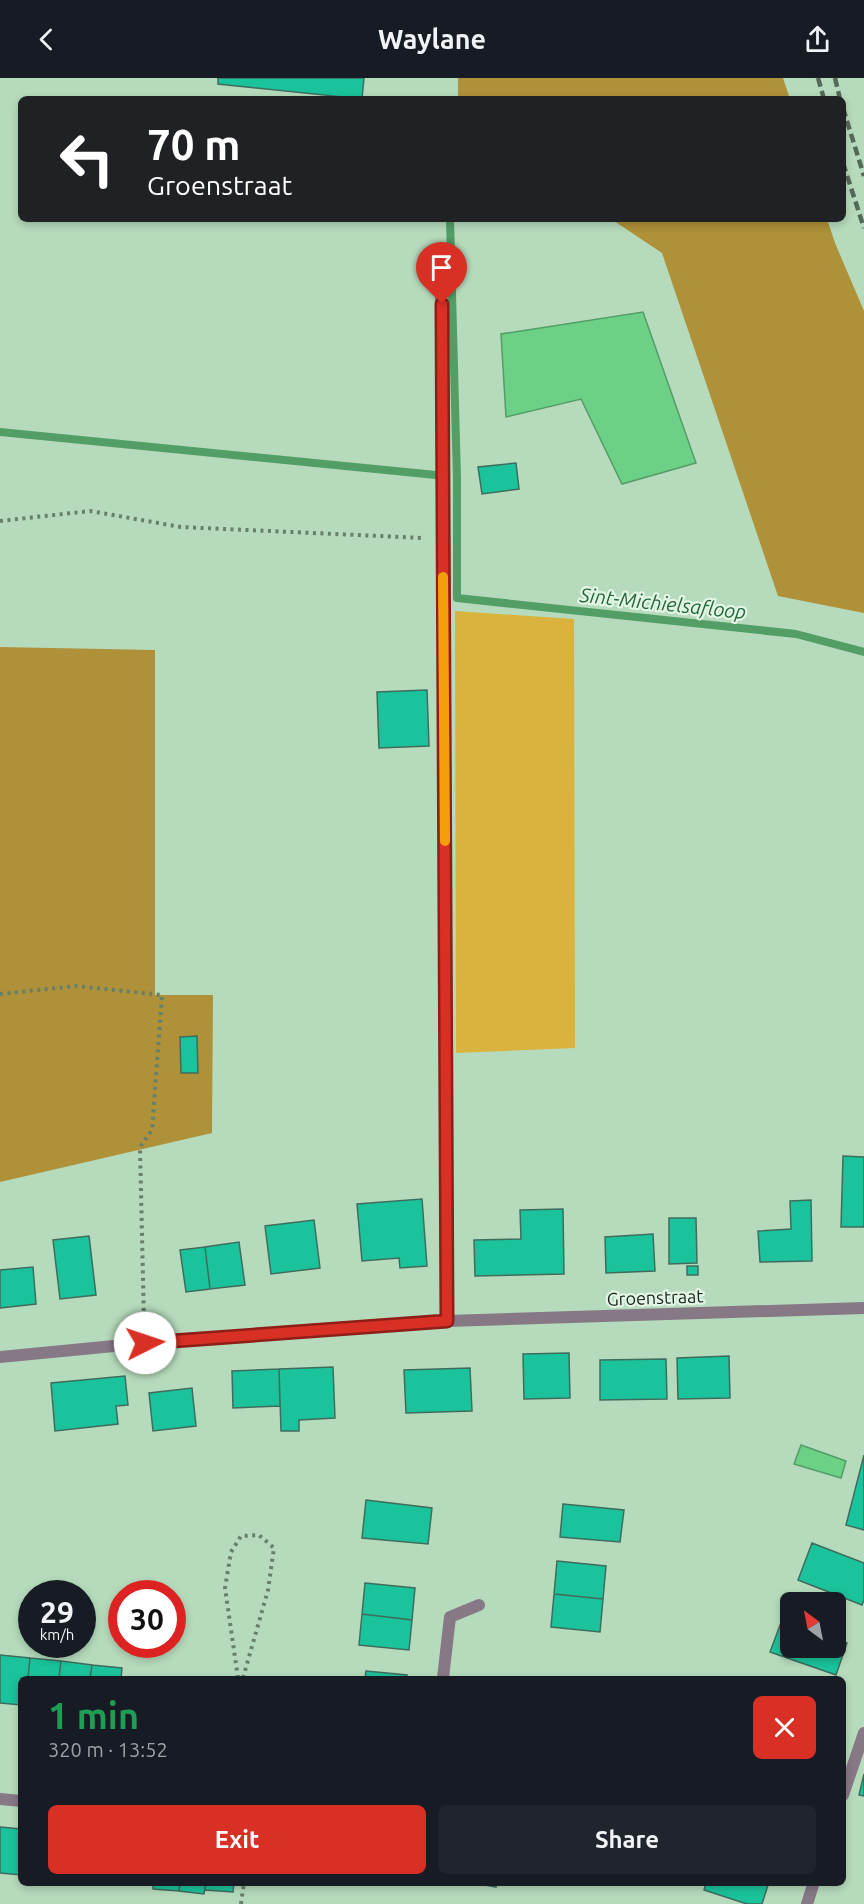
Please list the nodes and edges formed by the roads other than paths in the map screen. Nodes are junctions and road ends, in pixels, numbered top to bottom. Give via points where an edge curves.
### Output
1 (441, 257) dead end
2 (864, 1308) edge
3 (447, 1321) junction
4 (0, 1357) edge
5 (479, 1605) dead end
6 (443, 1676) edge
7 (864, 1733) edge
8 (846, 1787) edge
9 (0, 1799) edge
10 (18, 1801) edge
11 (813, 1886) edge
12 (807, 1904) edge

1 - 3 street
2 - 3 street, Groenstraat
3 - 4 street, Groenstraat
5 - 6 street via 450,1617
7 - 8 street
9 - 10 street
11 - 12 street

